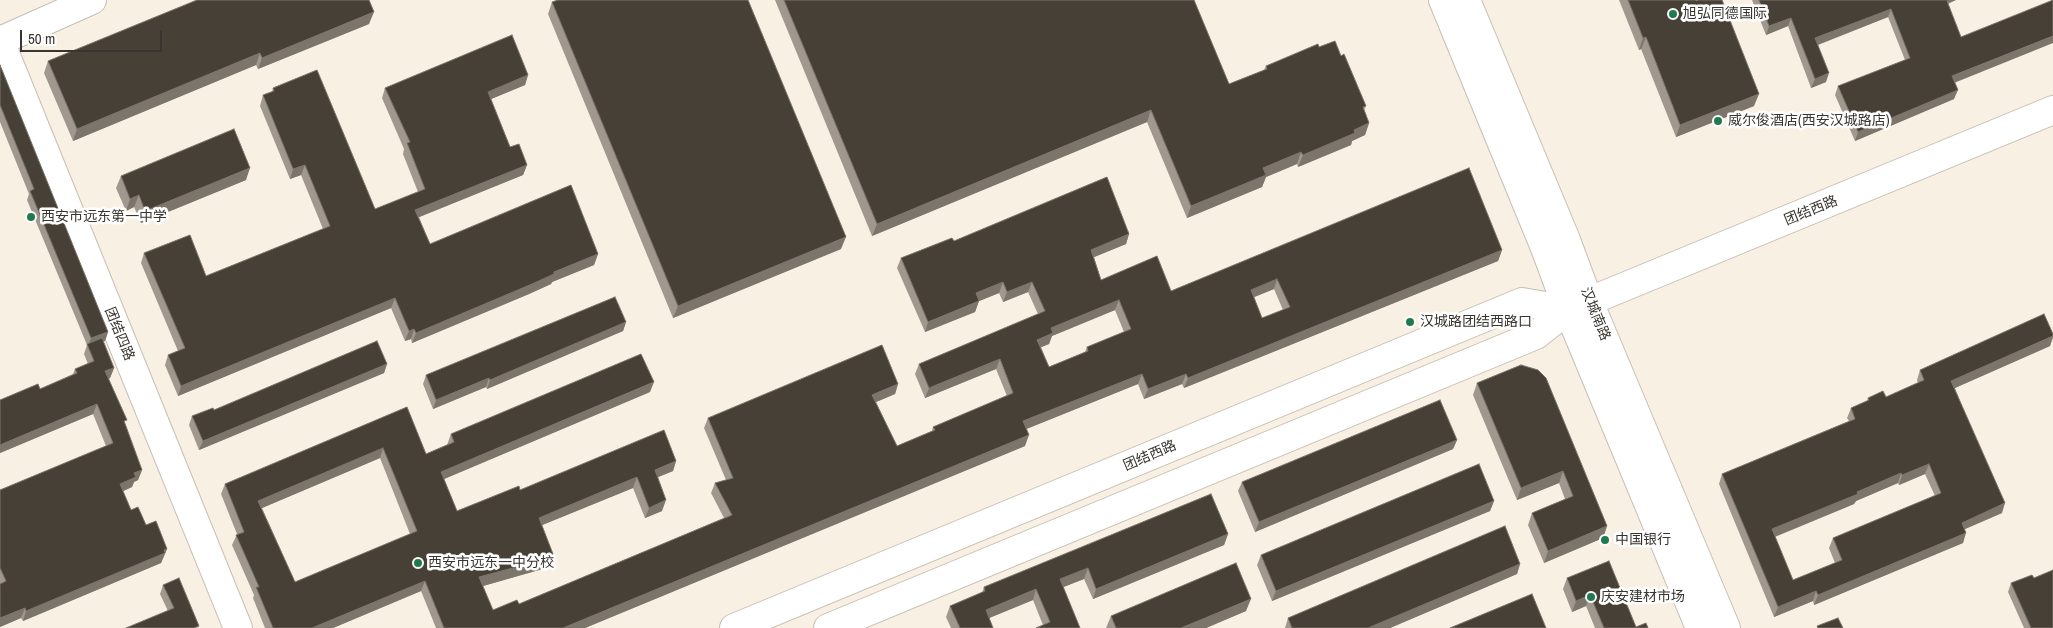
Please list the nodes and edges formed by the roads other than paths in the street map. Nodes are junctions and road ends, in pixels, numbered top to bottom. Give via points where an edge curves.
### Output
1 (92, 0) edge
2 (1443, 0) edge
3 (1466, 0) edge
4 (0, 41) edge
5 (2053, 110) edge
6 (1579, 306) junction
7 (238, 628) edge
8 (734, 628) edge
9 (828, 628) edge
10 (1700, 628) edge
11 (1726, 628) edge

1 - 4 street
2 - 6 street, 汉城南路 via 1545,248
3 - 6 street, 汉城南路 via 1566,240
4 - 7 street, 团结四路
5 - 6 street, 团结西路
6 - 8 street, 团结西路 via 1522,302
6 - 9 street, 团结西路 via 1536,335
6 - 10 street, 汉城南路
6 - 11 street, 汉城南路

